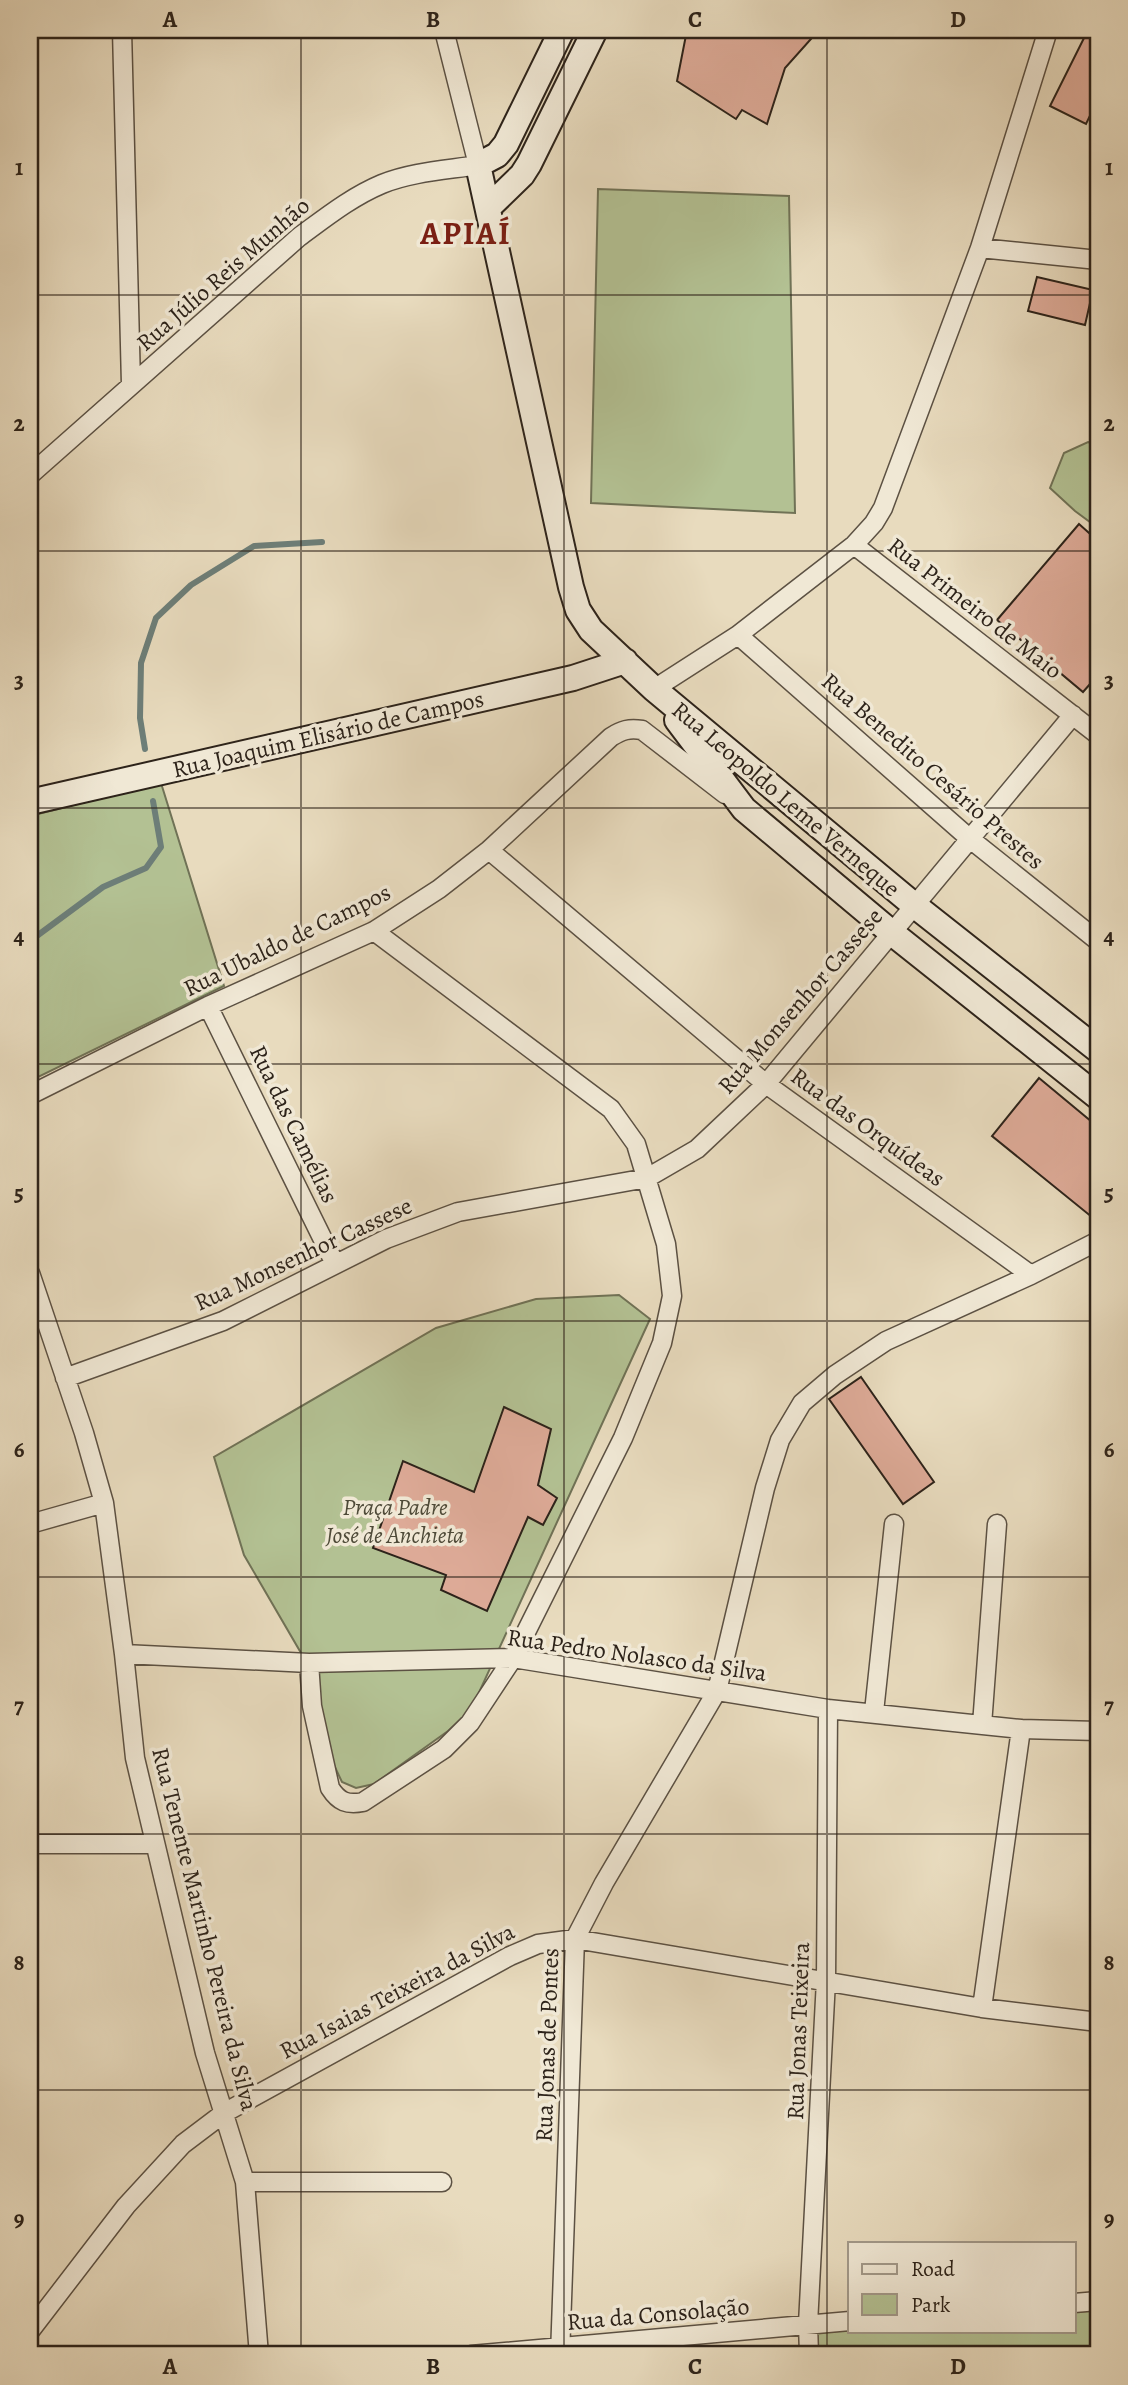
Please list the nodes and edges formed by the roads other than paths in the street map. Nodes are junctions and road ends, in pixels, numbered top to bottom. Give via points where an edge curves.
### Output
1 (122, 30) edge
2 (444, 30) edge
3 (562, 30) edge
4 (595, 30) edge
5 (1048, 30) edge
6 (478, 165) junction
7 (489, 207) junction
8 (980, 248) junction
9 (1098, 260) edge
10 (131, 384) junction
11 (30, 475) edge
12 (855, 545) junction
13 (738, 635) junction
14 (625, 661) junction
15 (654, 689) junction
16 (1073, 715) junction
17 (1098, 735) edge
18 (30, 802) edge
19 (744, 809) junction
20 (969, 838) junction
21 (489, 850) junction
22 (914, 905) junction
23 (374, 931) junction
24 (892, 933) junction
25 (1098, 941) edge
26 (208, 1006) junction
27 (1098, 1050) edge
28 (766, 1084) junction
29 (30, 1094) edge
30 (1098, 1097) edge
31 (647, 1178) junction
32 (1098, 1241) edge
33 (335, 1264) junction
34 (30, 1273) edge
35 (1031, 1275) junction
36 (65, 1378) junction
37 (104, 1503) junction
38 (30, 1524) edge
39 (894, 1524) dead end
40 (997, 1524) dead end
41 (124, 1654) junction
42 (513, 1658) junction
43 (309, 1663) junction
44 (717, 1691) junction
45 (828, 1709) junction
46 (874, 1712) junction
47 (982, 1725) junction
48 (1021, 1729) junction
49 (1098, 1731) edge
50 (30, 1844) edge
51 (154, 1844) junction
52 (575, 1939) junction
53 (826, 1980) junction
54 (982, 2008) junction
55 (1098, 2022) edge
56 (224, 2113) junction
57 (245, 2182) junction
58 (442, 2182) dead end
59 (1098, 2301) edge
60 (1076, 2303) edge
61 (848, 2321) edge
62 (808, 2324) junction
63 (30, 2331) edge
64 (560, 2351) edge
65 (259, 2355) edge
66 (471, 2355) edge
67 (808, 2355) edge

1 - 10 street
2 - 6 street
3 - 6 main road via 506,145
4 - 7 main road via 529,164
5 - 8 street
6 - 7 main road
6 - 10 street, Rua Júlio Reis Munhão via 404,177 344,205 299,237
7 - 14 main road via 571,587 591,630
8 - 9 street
8 - 12 street via 883,508
10 - 11 street, Rua Júlio Reis Munhão
12 - 13 street
12 - 16 street, Rua Primeiro de Maio
13 - 15 street
13 - 20 street, Rua Benedito Cesário Prestes
14 - 15 main road
14 - 18 main road, Rua Joaquim Elisário de Campos via 573,678
15 - 19 main road, Rua Leopoldo Leme Verneque
15 - 22 main road, Rua Leopoldo Leme Verneque
16 - 17 street, Rua Primeiro de Maio
16 - 20 street, Rua Monsenhor Cassese
19 - 21 street, Rua Ubaldo de Campos via 642,730 631,728 611,737
19 - 24 main road, Rua Leopoldo Leme Verneque
20 - 22 street, Rua Monsenhor Cassese
20 - 25 street, Rua Benedito Cesário Prestes
21 - 23 street, Rua Ubaldo de Campos
21 - 28 street, Rua das Orquídeas
22 - 24 street, Rua Monsenhor Cassese
22 - 27 main road, Rua Leopoldo Leme Verneque
23 - 26 street, Rua Ubaldo de Campos
23 - 31 street via 611,1109 636,1144
24 - 28 street, Rua Monsenhor Cassese
24 - 30 main road, Rua Leopoldo Leme Verneque
26 - 29 street, Rua Ubaldo de Campos
26 - 33 street, Rua das Camélias
28 - 31 street, Rua Monsenhor Cassese via 697,1149
28 - 35 street, Rua das Orquídeas
31 - 33 street, Rua Monsenhor Cassese via 458,1212
31 - 42 street via 666,1244 671,1296 662,1343 623,1438
32 - 35 street, Rua Jonas de Pontes
33 - 36 street, Rua Monsenhor Cassese via 223,1321
34 - 36 street, Rua Tenente Martinho Pereira da Silva
35 - 44 street, Rua Jonas de Pontes via 886,1341 802,1403 780,1440 765,1488
36 - 37 street, Rua Tenente Martinho Pereira da Silva
37 - 38 street
37 - 41 street, Rua Tenente Martinho Pereira da Silva
39 - 46 street
40 - 47 street
41 - 43 street, Rua Pedro Nolasco da Silva
41 - 51 street, Rua Tenente Martinho Pereira da Silva via 135,1758
42 - 43 street, Rua Pedro Nolasco da Silva
42 - 43 street via 470,1723 444,1749 363,1802 349,1805 337,1799 330,1788 312,1706
42 - 44 street, Rua Pedro Nolasco da Silva
44 - 45 street, Rua Pedro Nolasco da Silva
44 - 52 street, Rua Jonas de Pontes
45 - 46 street, Rua Pedro Nolasco da Silva
45 - 53 street, Rua Jonas Teixeira
46 - 47 street, Rua Pedro Nolasco da Silva
47 - 48 street, Rua Pedro Nolasco da Silva
48 - 49 street, Rua Pedro Nolasco da Silva
48 - 54 street
50 - 51 street
51 - 56 street, Rua Tenente Martinho Pereira da Silva
52 - 53 street, Rua Isaias Teixeira da Silva
52 - 56 street, Rua Isaias Teixeira da Silva via 538,1944 510,1956
52 - 64 street, Rua Jonas de Pontes
53 - 54 street, Rua Isaias Teixeira da Silva
53 - 62 street, Rua Jonas Teixeira
54 - 55 street, Rua Isaias Teixeira da Silva
56 - 57 street, Rua Tenente Martinho Pereira da Silva
56 - 63 street, Rua Isaias Teixeira da Silva via 183,2144 126,2206
57 - 58 street
57 - 65 street, Rua Tenente Martinho Pereira da Silva
59 - 60 street
61 - 62 street, Rua da Consolação
62 - 64 street, Rua da Consolação
62 - 67 street, Rua Jonas Teixeira
64 - 66 street, Rua da Consolação

